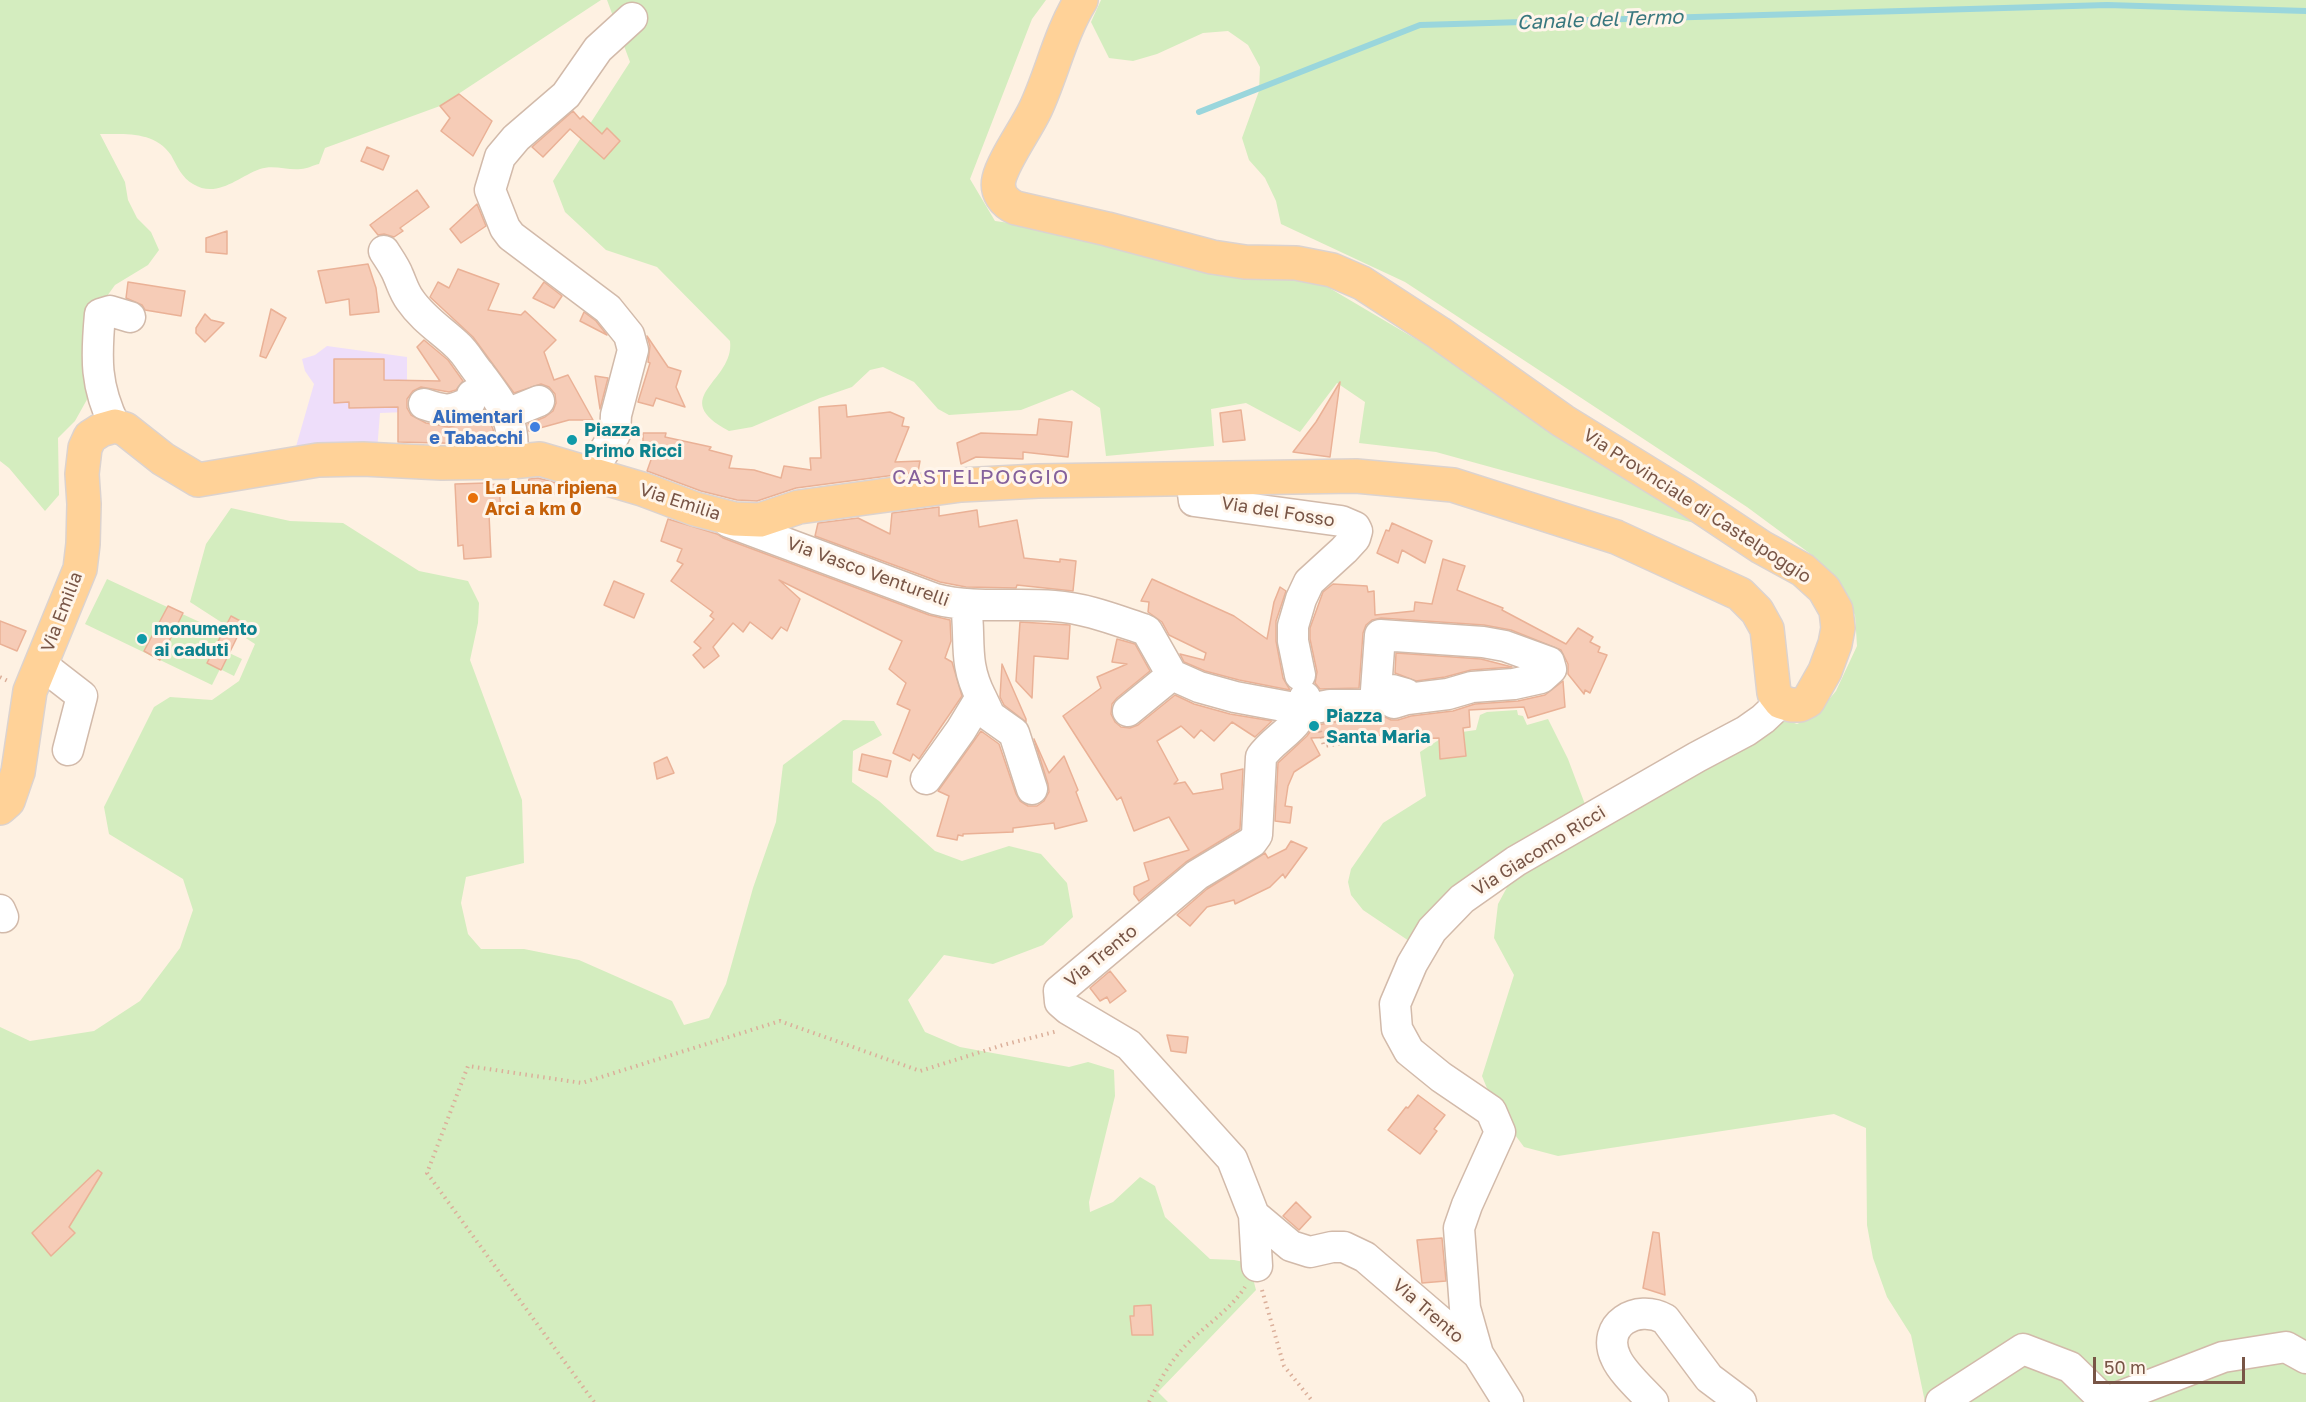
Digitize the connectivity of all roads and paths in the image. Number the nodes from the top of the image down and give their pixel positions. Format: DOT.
graph roads {
  1 [pos="1081,0"];
  2 [pos="632,18"];
  3 [pos="384,251"];
  4 [pos="130,317"];
  5 [pos="489,387"];
  6 [pos="540,400"];
  7 [pos="424,404"];
  8 [pos="507,414"];
  9 [pos="115,426"];
  10 [pos="511,462"];
  11 [pos="596,476"];
  12 [pos="1191,478"];
  13 [pos="695,509"];
  14 [pos="966,604"];
  15 [pos="42,665"];
  16 [pos="1172,675"];
  17 [pos="981,697"];
  18 [pos="1391,702"];
  19 [pos="1781,702"];
  20 [pos="1308,707"];
  21 [pos="1128,711"];
  22 [pos="1379,738"];
  23 [pos="68,750"];
  24 [pos="926,779"];
  25 [pos="1032,789"];
  26 [pos="0,808"];
  27 [pos="1091,1023"];
  28 [pos="1254,1215"];
  29 [pos="1257,1266"];
  30 [pos="1478,1354"];
  31 [pos="2306,1358"];
  32 [pos="594,1402"];
  33 [pos="1149,1402"];
  34 [pos="1313,1402"];
  35 [pos="1508,1402"];
  36 [pos="1653,1402"];
  37 [pos="1741,1402"];
  38 [pos="1941,1402"];
  1 -- 19 [label="main road, Via Provinciale di Castelpoggio"];
  2 -- 11 [label="street"];
  3 -- 5 [label="street"];
  4 -- 9 [label="street"];
  5 -- 7 [label="street"];
  5 -- 8 [label="street"];
  6 -- 8 [label="street"];
  8 -- 10 [label="street"];
  9 -- 10 [label="main road, Via Emilia"];
  9 -- 15 [label="main road, Via Emilia"];
  10 -- 11 [label="main road, Via Emilia"];
  11 -- 13 [label="main road, Via Emilia"];
  12 -- 13 [label="main road, Via Emilia"];
  12 -- 19 [label="main road"];
  12 -- 20 [label="street, Via del Fosso"];
  13 -- 14 [label="street, Via Vasco Venturelli"];
  14 -- 16 [label="street, Via Vasco Venturelli"];
  14 -- 17 [label="street"];
  15 -- 23 [label="street"];
  15 -- 26 [label="main road, Via Emilia"];
  16 -- 20 [label="street"];
  16 -- 21 [label="street"];
  17 -- 24 [label="street"];
  17 -- 25 [label="street"];
  18 -- 18 [label="street"];
  18 -- 20 [label="street"];
  19 -- 30 [label="street, Via Giacomo Ricci"];
  20 -- 22 [label="path"];
  20 -- 27 [label="street, Via Trento"];
  27 -- 28 [label="street, Via Trento"];
  27 -- 32 [label="path"];
  28 -- 29 [label="street, Via Trento"];
  28 -- 30 [label="street, Via Trento"];
  29 -- 33 [label="path"];
  29 -- 34 [label="path"];
  30 -- 35 [label="street, Via Giacomo Ricci"];
  31 -- 38 [label="street"];
  36 -- 37 [label="street"];
}
